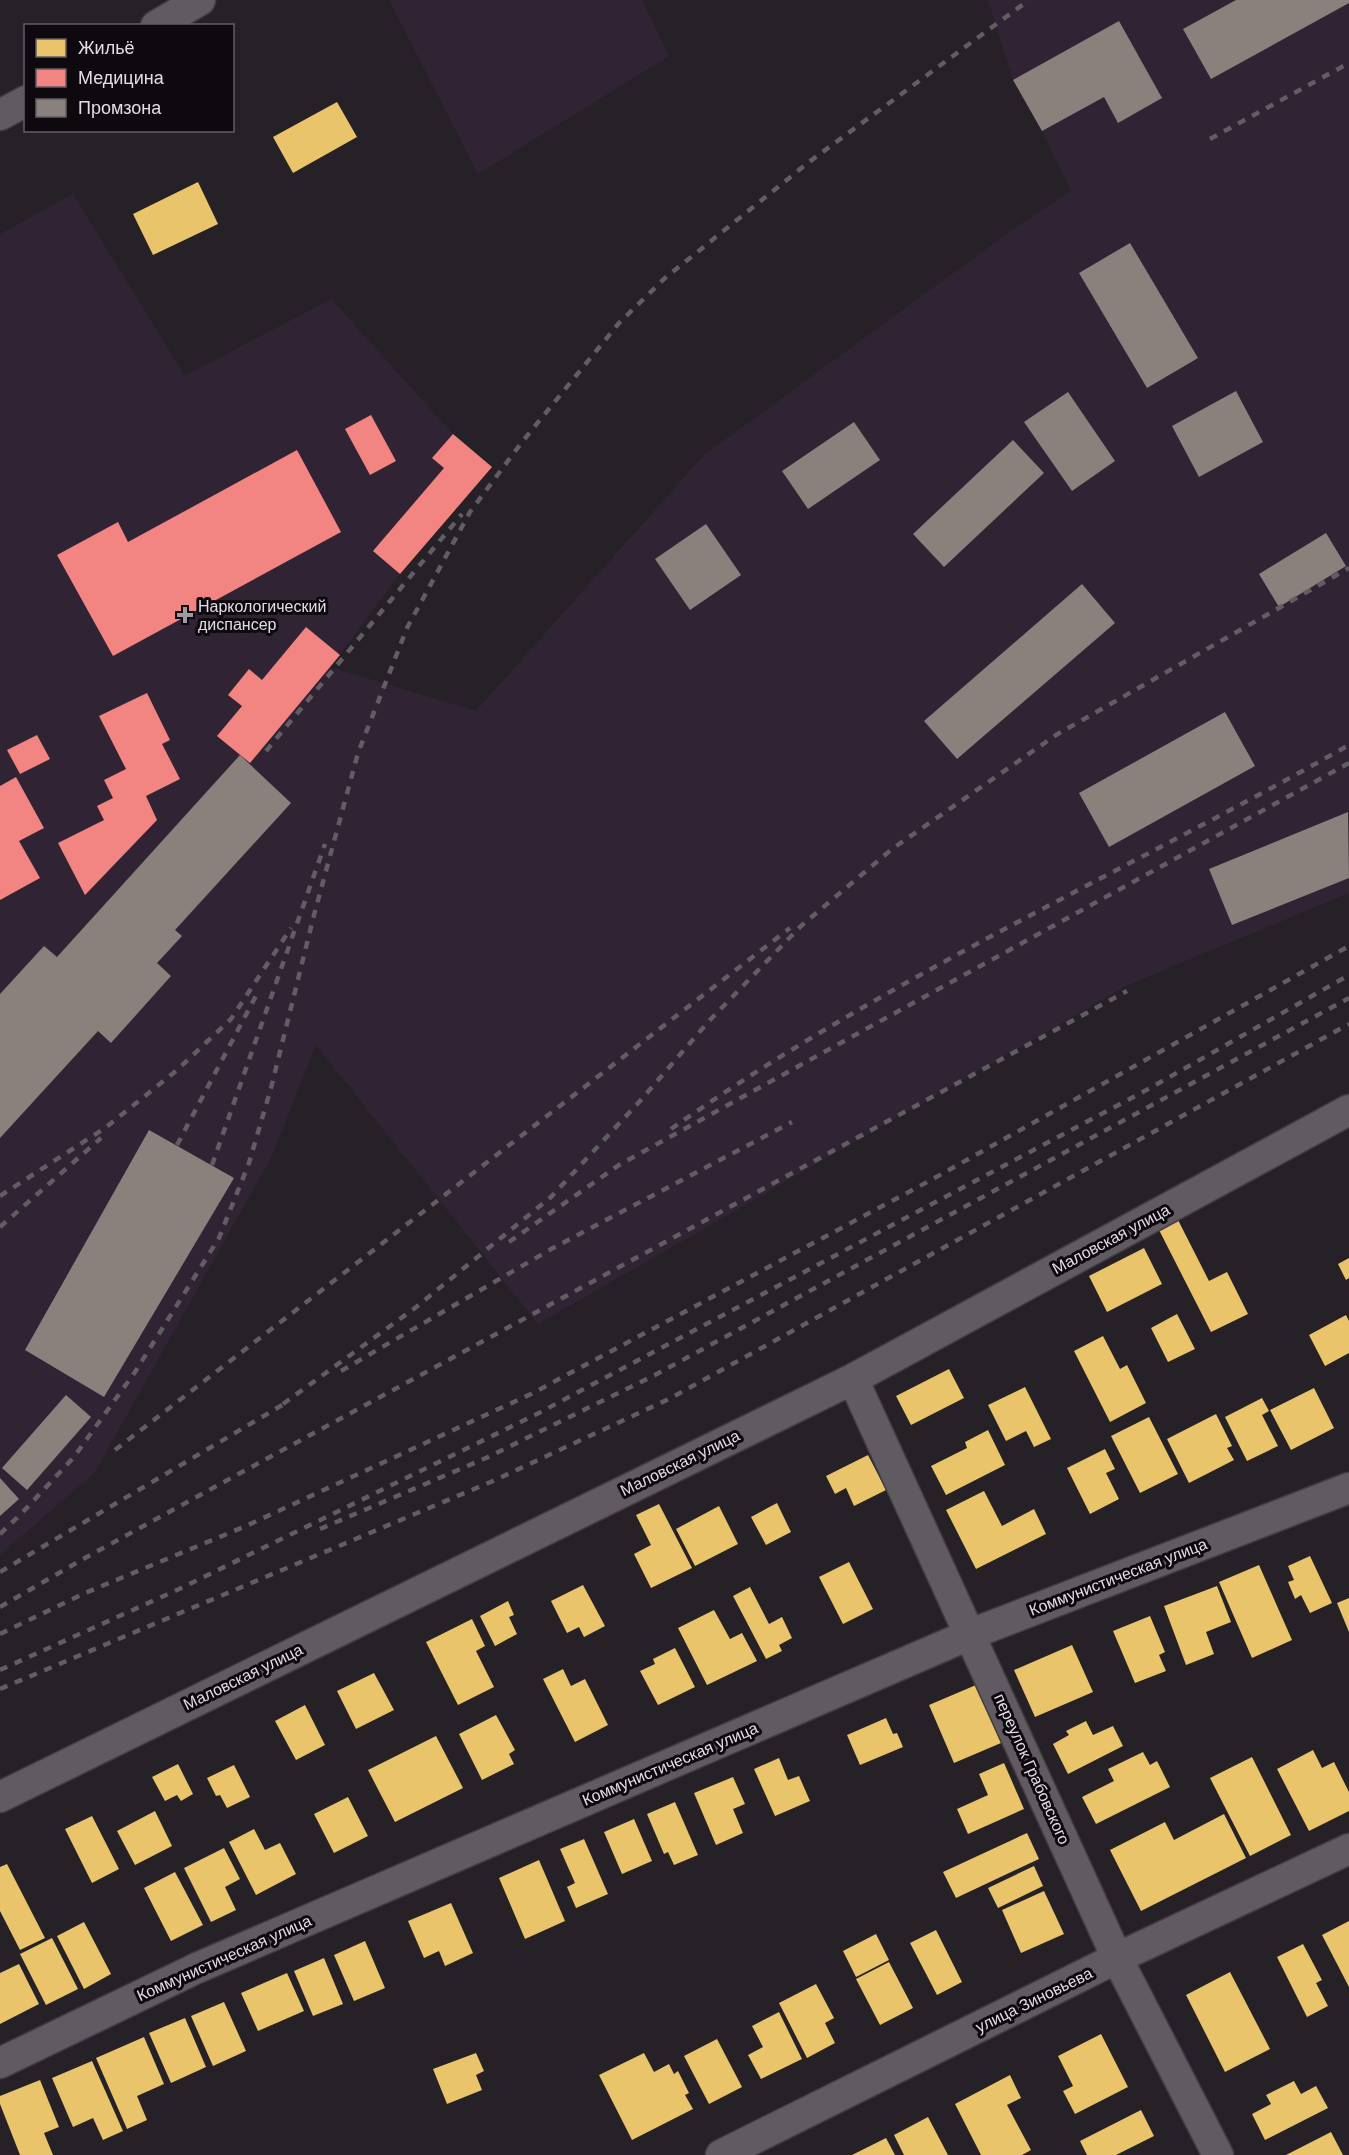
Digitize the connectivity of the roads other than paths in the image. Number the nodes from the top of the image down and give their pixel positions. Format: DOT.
graph roads {
  1 [pos="200,0"];
  2 [pos="159,24"];
  3 [pos="24,101"];
  4 [pos="0,115"];
  5 [pos="1349,1110"];
  6 [pos="853,1379"];
  7 [pos="1349,1488"];
  8 [pos="971,1634"];
  9 [pos="0,1797"];
  10 [pos="1349,1850"];
  11 [pos="1118,1958"];
  12 [pos="0,2063"];
  13 [pos="721,2155"];
  14 [pos="1218,2155"];
  1 -- 2 [label="street"];
  3 -- 4 [label="street"];
  5 -- 6 [label="street, Маловская улица"];
  6 -- 8 [label="street, переулок Грабовского"];
  6 -- 9 [label="street, Маловская улица"];
  7 -- 8 [label="street, Коммунистическая улица"];
  8 -- 11 [label="street, переулок Грабовского"];
  8 -- 12 [label="street, Коммунистическая улица"];
  10 -- 11 [label="street, улица Зиновьева"];
  11 -- 13 [label="street, улица Зиновьева"];
  11 -- 14 [label="street, переулок Грабовского"];
}
